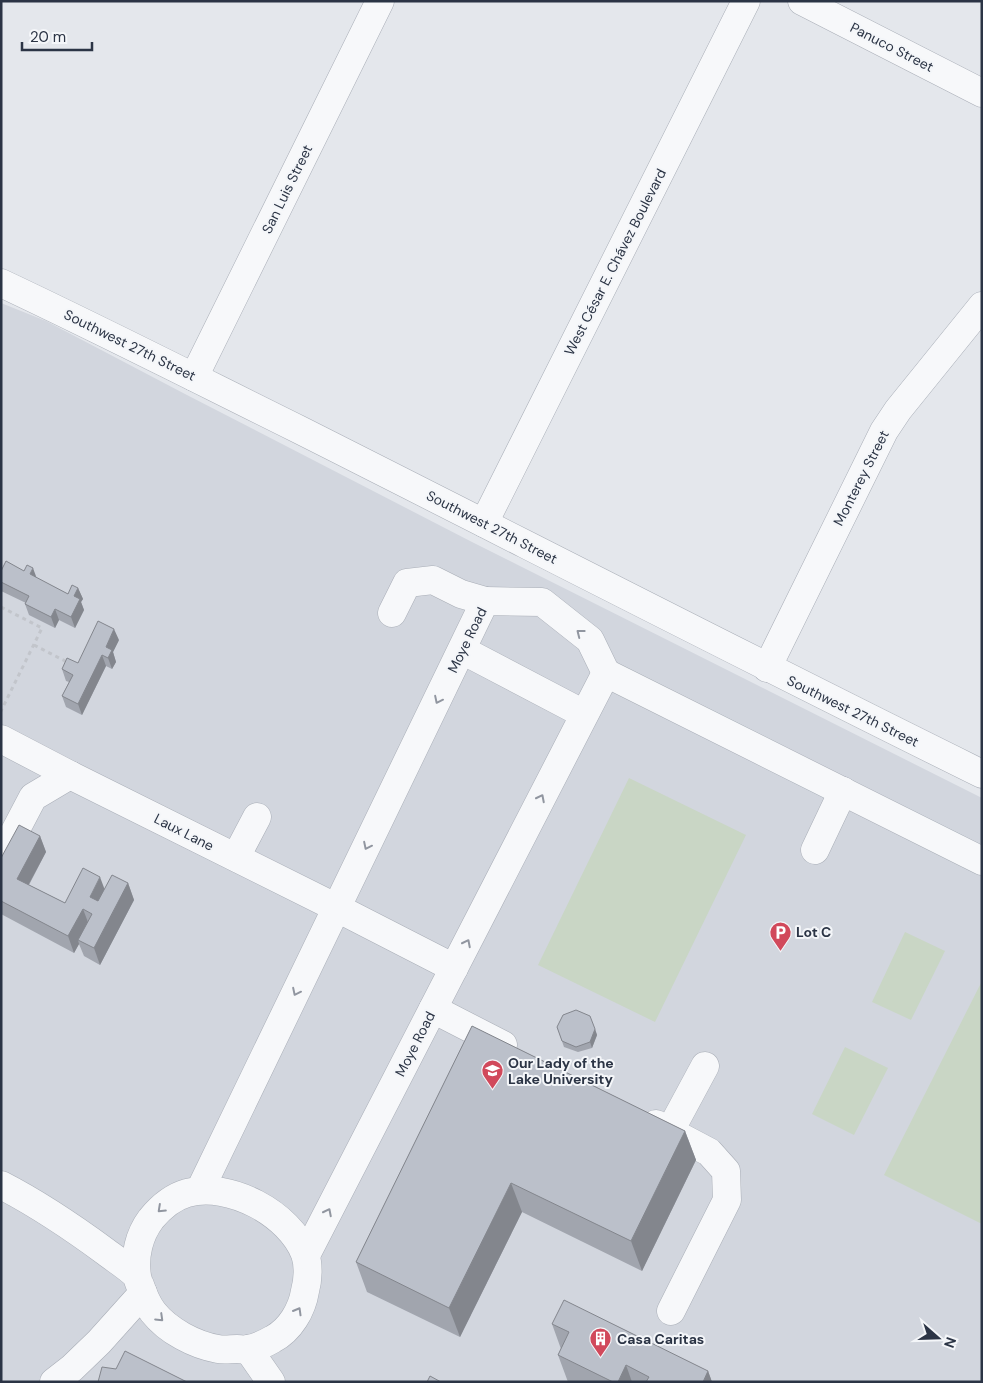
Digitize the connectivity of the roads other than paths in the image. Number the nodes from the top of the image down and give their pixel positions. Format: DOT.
graph roads {
  1 [pos="380,1"];
  2 [pos="746,1"];
  3 [pos="802,1"];
  4 [pos="982,93"];
  5 [pos="1,282"];
  6 [pos="982,306"];
  7 [pos="194,377"];
  8 [pos="484,522"];
  9 [pos="485,601"];
  10 [pos="392,613"];
  11 [pos="462,650"];
  12 [pos="767,668"];
  13 [pos="606,673"];
  14 [pos="584,714"];
  15 [pos="1,740"];
  16 [pos="982,774"];
  17 [pos="70,775"];
  18 [pos="843,791"];
  19 [pos="257,818"];
  20 [pos="815,850"];
  21 [pos="236,857"];
  22 [pos="1,858"];
  23 [pos="982,861"];
  24 [pos="337,908"];
  25 [pos="454,968"];
  26 [pos="433,1009"];
  27 [pos="521,1054"];
  28 [pos="706,1066"];
  29 [pos="635,1113"];
  30 [pos="670,1131"];
  31 [pos="1,1185"];
  32 [pos="200,1190"];
  33 [pos="306,1255"];
  34 [pos="140,1284"];
  35 [pos="671,1311"];
  36 [pos="248,1349"];
  37 [pos="54,1382"];
  38 [pos="271,1382"];
  1 -- 7 [label="street, San Luis Street"];
  2 -- 8 [label="street, West César E. Chávez Boulevard"];
  3 -- 4 [label="street, Panuco Street"];
  5 -- 7 [label="street, Southwest 27th Street"];
  6 -- 12 [label="street, Monterey Street"];
  7 -- 8 [label="street, Southwest 27th Street"];
  8 -- 12 [label="street, Southwest 27th Street"];
  9 -- 10 [label="street"];
  9 -- 11 [label="street, Moye Road"];
  13 -- 9 [label="street, Moye Road, one-way"];
  11 -- 14 [label="street"];
  11 -- 24 [label="street, Moye Road, one-way"];
  12 -- 16 [label="street, Southwest 27th Street"];
  13 -- 14 [label="street, Moye Road"];
  13 -- 18 [label="street"];
  25 -- 14 [label="street, Moye Road, one-way"];
  15 -- 17 [label="street, Laux Lane"];
  17 -- 21 [label="street, Laux Lane"];
  17 -- 22 [label="street"];
  18 -- 20 [label="street"];
  18 -- 23 [label="street"];
  19 -- 21 [label="street"];
  21 -- 24 [label="street, Laux Lane"];
  24 -- 25 [label="street, Laux Lane"];
  24 -- 32 [label="street, Moye Road, one-way"];
  25 -- 26 [label="street, Moye Road"];
  26 -- 27 [label="street"];
  33 -- 26 [label="street, Moye Road, one-way"];
  28 -- 30 [label="street"];
  29 -- 30 [label="street"];
  30 -- 35 [label="street"];
  31 -- 34 [label="street"];
  32 -- 33 [label="street"];
  32 -- 34 [label="street, one-way"];
  36 -- 33 [label="street, one-way"];
  34 -- 36 [label="street, one-way"];
  34 -- 37 [label="street"];
  36 -- 38 [label="street"];
}
